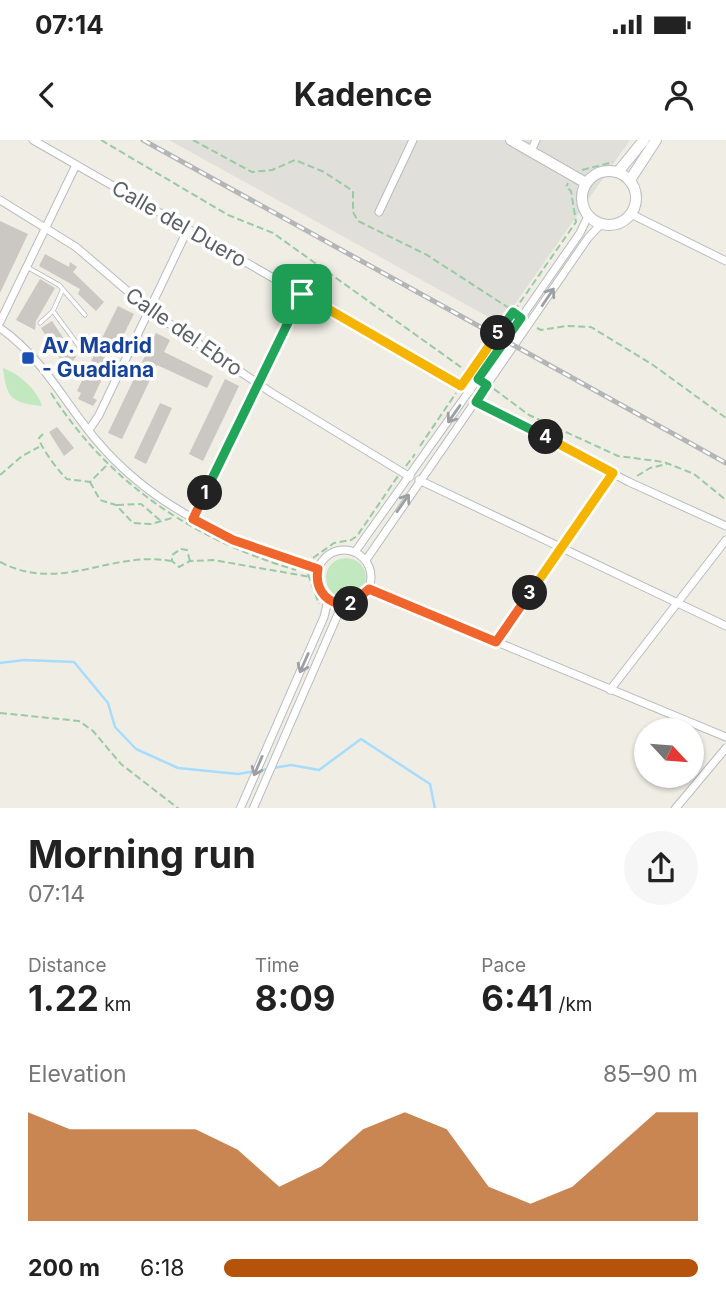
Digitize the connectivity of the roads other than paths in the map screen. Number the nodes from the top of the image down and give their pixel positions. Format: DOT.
graph roads {
  1 [pos="33,140"];
  2 [pos="413,140"];
  3 [pos="511,140"];
  4 [pos="536,140"];
  5 [pos="644,140"];
  6 [pos="656,140"];
  7 [pos="531,151"];
  8 [pos="76,165"];
  9 [pos="617,167"];
  10 [pos="629,180"];
  11 [pos="586,183"];
  12 [pos="0,200"];
  13 [pos="379,212"];
  14 [pos="631,214"];
  15 [pos="588,216"];
  16 [pos="601,225"];
  17 [pos="45,228"];
  18 [pos="188,229"];
  19 [pos="726,261"];
  20 [pos="27,267"];
  21 [pos="62,291"];
  22 [pos="302,294"];
  23 [pos="149,310"];
  24 [pos="53,311"];
  25 [pos="85,315"];
  26 [pos="0,322"];
  27 [pos="40,323"];
  28 [pos="0,328"];
  29 [pos="82,349"];
  30 [pos="258,384"];
  31 [pos="470,391"];
  32 [pos="476,402"];
  33 [pos="89,430"];
  34 [pos="613,473"];
  35 [pos="410,477"];
  36 [pos="419,480"];
  37 [pos="193,519"];
  38 [pos="726,526"];
  39 [pos="726,540"];
  40 [pos="561,548"];
  41 [pos="355,552"];
  42 [pos="366,561"];
  43 [pos="318,569"];
  44 [pos="369,589"];
  45 [pos="328,600"];
  46 [pos="677,603"];
  47 [pos="342,605"];
  48 [pos="726,626"];
  49 [pos="496,642"];
  50 [pos="610,690"];
  51 [pos="726,737"];
  52 [pos="726,748"];
  53 [pos="240,808"];
  54 [pos="253,808"];
  55 [pos="675,808"];
  1 -- 8 [label="street, Calle del Duero"];
  2 -- 13 [label="street"];
  3 -- 7 [label="street"];
  4 -- 7 [label="street"];
  5 -- 9 [label="street"];
  6 -- 10 [label="street"];
  7 -- 11 [label="street"];
  8 -- 17 [label="street"];
  8 -- 18 [label="street, Calle del Duero"];
  9 -- 10 [label="street"];
  9 -- 11 [label="street"];
  10 -- 14 [label="street"];
  11 -- 15 [label="street"];
  12 -- 17 [label="street, Calle del Ebro"];
  14 -- 16 [label="street"];
  14 -- 19 [label="street"];
  15 -- 16 [label="street"];
  15 -- 31 [label="street"];
  32 -- 16 [label="street, one-way"];
  17 -- 20 [label="street"];
  17 -- 23 [label="street, Calle del Ebro"];
  18 -- 22 [label="street, Calle del Duero"];
  18 -- 23 [label="street"];
  20 -- 21 [label="lane"];
  20 -- 26 [label="street"];
  21 -- 24 [label="lane"];
  21 -- 25 [label="lane"];
  22 -- 30 [label="street"];
  22 -- 31 [label="street, Calle del Duero"];
  23 -- 30 [label="street, Calle del Ebro"];
  23 -- 33 [label="street"];
  24 -- 27 [label="lane"];
  24 -- 29 [label="lane"];
  28 -- 33 [label="street"];
  30 -- 35 [label="street, Calle del Ebro"];
  30 -- 37 [label="street"];
  31 -- 35 [label="street, one-way"];
  32 -- 34 [label="street"];
  32 -- 36 [label="street"];
  33 -- 37 [label="street"];
  34 -- 38 [label="street"];
  34 -- 40 [label="street"];
  35 -- 41 [label="street"];
  36 -- 40 [label="street"];
  42 -- 36 [label="street, one-way"];
  37 -- 43 [label="street"];
  39 -- 46 [label="street"];
  40 -- 46 [label="street"];
  40 -- 49 [label="street"];
  41 -- 42 [label="street"];
  41 -- 43 [label="street"];
  42 -- 44 [label="street"];
  43 -- 45 [label="street"];
  44 -- 47 [label="street"];
  44 -- 49 [label="street"];
  45 -- 47 [label="street"];
  45 -- 53 [label="street, one-way"];
  46 -- 48 [label="street"];
  46 -- 50 [label="street"];
  47 -- 54 [label="street"];
  49 -- 50 [label="street"];
  50 -- 51 [label="street"];
  52 -- 55 [label="street"];
}
